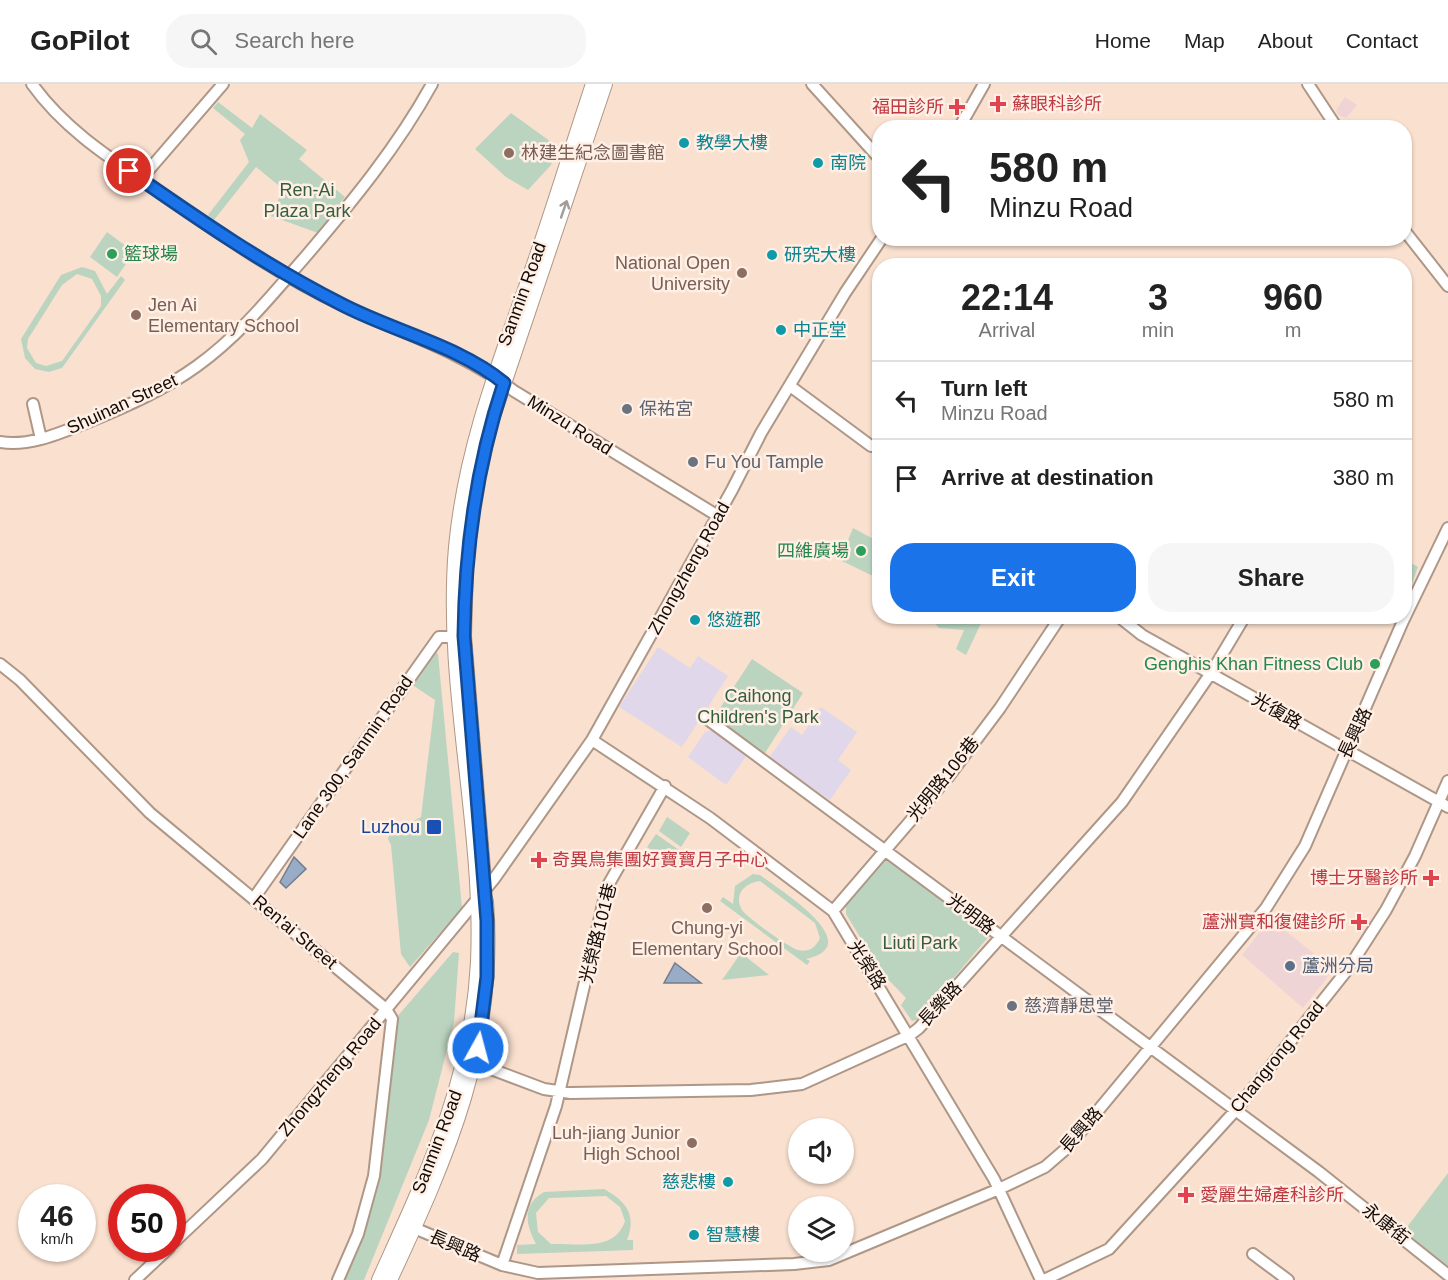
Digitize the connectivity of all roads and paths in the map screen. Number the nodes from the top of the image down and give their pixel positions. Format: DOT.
graph roads {
  1 [pos="32,84"];
  2 [pos="223,84"];
  3 [pos="432,84"];
  4 [pos="593,84"];
  5 [pos="605,84"];
  6 [pos="812,84"];
  7 [pos="984,84"];
  8 [pos="1308,84"];
  9 [pos="964,120"];
  10 [pos="1332,120"];
  11 [pos="872,150"];
  12 [pos="141,179"];
  13 [pos="1412,240"];
  14 [pos="877,246"];
  15 [pos="289,276"];
  16 [pos="1448,286"];
  17 [pos="499,379"];
  18 [pos="790,386"];
  19 [pos="33,404"];
  20 [pos="41,440"];
  21 [pos="0,442"];
  22 [pos="871,446"];
  23 [pos="718,516"];
  24 [pos="1448,528"];
  25 [pos="1412,607"];
  26 [pos="1055,624"];
  27 [pos="1128,624"];
  28 [pos="1240,624"];
  29 [pos="1404,624"];
  30 [pos="458,637"];
  31 [pos="0,664"];
  32 [pos="1211,673"];
  33 [pos="706,718"];
  34 [pos="592,740"];
  35 [pos="1346,751"];
  36 [pos="1448,781"];
  37 [pos="665,786"];
  38 [pos="1443,805"];
  39 [pos="885,849"];
  40 [pos="481,895"];
  41 [pos="254,898"];
  42 [pos="833,911"];
  43 [pos="1002,937"];
  44 [pos="386,1009"];
  45 [pos="910,1035"];
  46 [pos="1150,1048"];
  47 [pos="475,1064"];
  48 [pos="560,1091"];
  49 [pos="1234,1111"];
  50 [pos="999,1189"];
  51 [pos="414,1228"];
  52 [pos="186,1231"];
  53 [pos="1252,1254"];
  54 [pos="154,1262"];
  55 [pos="502,1265"];
  56 [pos="1448,1275"];
  57 [pos="572,1276"];
  58 [pos="135,1280"];
  59 [pos="338,1280"];
  60 [pos="379,1280"];
  61 [pos="390,1280"];
  62 [pos="1042,1280"];
  63 [pos="1288,1280"];
  1 -- 12 [label="street, Minzu Road"];
  2 -- 12 [label="street"];
  3 -- 15 [label="street, Shuinan Street"];
  4 -- 17 [label="main road, Sanmin Road"];
  17 -- 5 [label="main road, Sanmin Road, one-way"];
  6 -- 11 [label="street"];
  7 -- 9 [label="street"];
  8 -- 10 [label="street"];
  12 -- 15 [label="street, Minzu Road"];
  13 -- 16 [label="street"];
  14 -- 18 [label="street, Zhongzheng Road"];
  15 -- 17 [label="street, Minzu Road"];
  15 -- 20 [label="street, Shuinan Street"];
  17 -- 23 [label="street, Minzu Road"];
  17 -- 30 [label="main road, Sanmin Road"];
  18 -- 22 [label="street"];
  18 -- 23 [label="street, Zhongzheng Road"];
  19 -- 20 [label="street"];
  20 -- 21 [label="street, Shuinan Street"];
  23 -- 34 [label="street, Zhongzheng Road"];
  24 -- 25 [label="street, 長興路"];
  26 -- 39 [label="street, 光明路106巷"];
  27 -- 32 [label="street, 光復路"];
  28 -- 32 [label="street, 長樂路"];
  29 -- 35 [label="street, 長興路"];
  30 -- 40 [label="main road, Sanmin Road"];
  30 -- 41 [label="street, Lane 300, Sanmin Road"];
  31 -- 41 [label="street, Ren'ai Street"];
  32 -- 35 [label="street, 光復路"];
  32 -- 43 [label="street, 長樂路"];
  33 -- 39 [label="street, 光明路"];
  34 -- 37 [label="street, 光榮路"];
  34 -- 40 [label="street, Zhongzheng Road"];
  35 -- 38 [label="street, 光復路"];
  35 -- 46 [label="street, 長興路"];
  36 -- 38 [label="street, Changrong Road"];
  37 -- 42 [label="street, 光榮路"];
  37 -- 48 [label="street, 光榮路101巷"];
  38 -- 49 [label="street, Changrong Road"];
  39 -- 42 [label="street, 光明路106巷"];
  39 -- 43 [label="street, 光明路"];
  40 -- 44 [label="street, Zhongzheng Road"];
  40 -- 47 [label="main road, Sanmin Road"];
  40 -- 60 [label="main road, Sanmin Road"];
  41 -- 44 [label="street, Ren'ai Street"];
  42 -- 45 [label="street, 光榮路"];
  43 -- 45 [label="street, 長樂路"];
  43 -- 46 [label="street, 光明路"];
  44 -- 52 [label="street, Zhongzheng Road"];
  44 -- 59 [label="street"];
  45 -- 48 [label="street, 長樂路"];
  45 -- 50 [label="street, 光榮路"];
  46 -- 49 [label="street, 光明路"];
  46 -- 50 [label="street, 長興路"];
  47 -- 48 [label="street, 長樂路"];
  47 -- 51 [label="main road, Sanmin Road"];
  48 -- 55 [label="street, 光榮路101巷"];
  49 -- 56 [label="street, 永康街"];
  49 -- 62 [label="street, Changrong Road"];
  50 -- 57 [label="street, 長興路"];
  50 -- 62 [label="street, 光榮路"];
  51 -- 55 [label="street, 長興路"];
  51 -- 61 [label="main road, Sanmin Road"];
  53 -- 63 [label="street"];
  54 -- 58 [label="street"];
  55 -- 57 [label="street, 長興路"];
}
